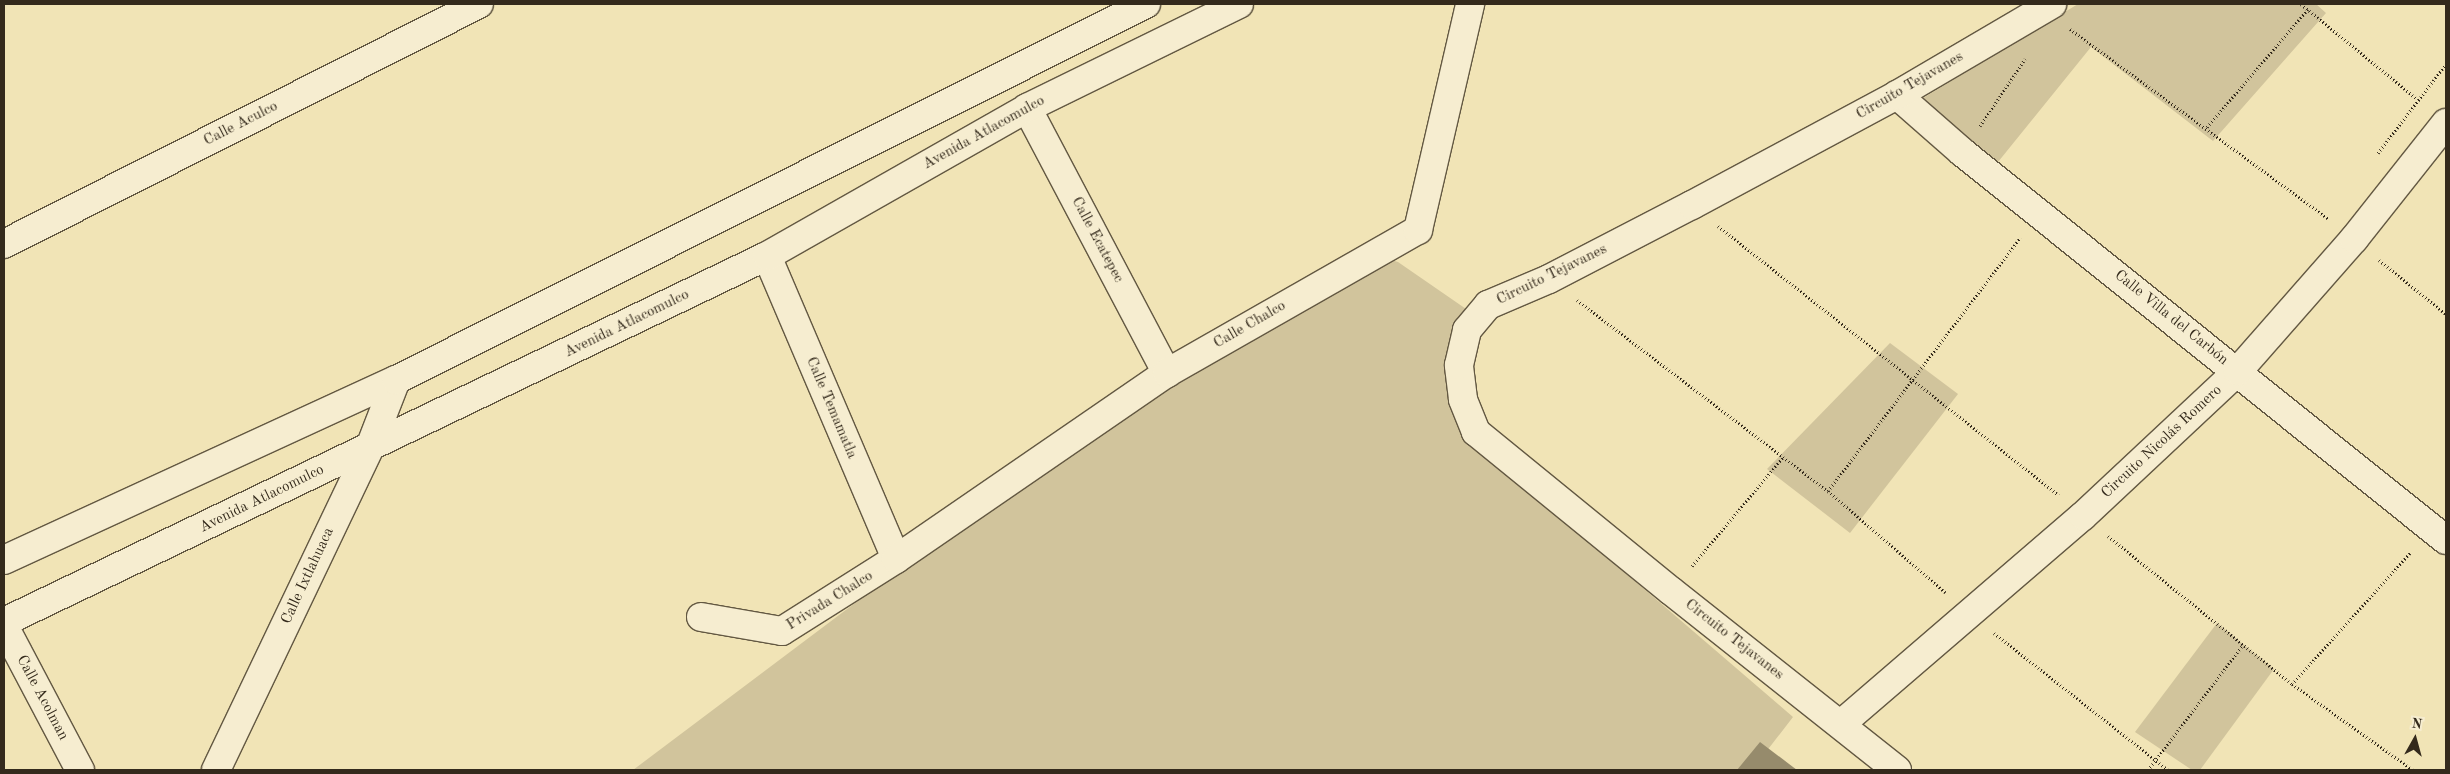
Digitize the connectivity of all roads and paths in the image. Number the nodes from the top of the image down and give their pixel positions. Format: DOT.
graph roads {
  1 [pos="479,4"];
  2 [pos="1146,4"];
  3 [pos="1239,4"];
  4 [pos="1470,4"];
  5 [pos="2301,4"];
  6 [pos="2308,9"];
  7 [pos="2056,13"];
  8 [pos="2026,57"];
  9 [pos="2446,64"];
  10 [pos="1897,95"];
  11 [pos="2417,99"];
  12 [pos="1027,108"];
  13 [pos="2446,123"];
  14 [pos="2206,127"];
  15 [pos="1962,152"];
  16 [pos="2376,155"];
  17 [pos="1692,205"];
  18 [pos="2040,212"];
  19 [pos="2335,212"];
  20 [pos="2329,220"];
  21 [pos="2323,227"];
  22 [pos="2354,239"];
  23 [pos="4,244"];
  24 [pos="767,256"];
  25 [pos="1549,279"];
  26 [pos="2446,314"];
  27 [pos="2238,371"];
  28 [pos="1167,373"];
  29 [pos="396,380"];
  30 [pos="1913,380"];
  31 [pos="370,447"];
  32 [pos="1783,456"];
  33 [pos="1828,491"];
  34 [pos="2083,516"];
  35 [pos="2439,534"];
  36 [pos="896,559"];
  37 [pos="4,560"];
  38 [pos="1670,591"];
  39 [pos="1969,614"];
  40 [pos="701,617"];
  41 [pos="4,622"];
  42 [pos="4,626"];
  43 [pos="2243,645"];
  44 [pos="2292,684"];
  45 [pos="1841,724"];
  46 [pos="2155,761"];
  47 [pos="80,770"];
  48 [pos="216,770"];
  49 [pos="1897,770"];
  50 [pos="2148,770"];
  51 [pos="2168,770"];
  52 [pos="2413,770"];
  1 -- 23 [label="street, Calle Aculco"];
  2 -- 29 [label="street"];
  3 -- 12 [label="street, Avenida Atlacomulco"];
  4 -- 28 [label="street, Calle Chalco"];
  5 -- 6 [label="path"];
  6 -- 11 [label="path"];
  6 -- 14 [label="path"];
  7 -- 10 [label="street, Circuito Tejavanes"];
  7 -- 14 [label="path"];
  8 -- 15 [label="path"];
  9 -- 11 [label="path"];
  10 -- 15 [label="street, Calle Villa del Carbón"];
  10 -- 17 [label="street, Circuito Tejavanes"];
  11 -- 13 [label="path"];
  11 -- 16 [label="path"];
  12 -- 24 [label="street, Avenida Atlacomulco"];
  12 -- 28 [label="street, Calle Ecatepec"];
  13 -- 22 [label="street, Circuito Nicolás Romero"];
  14 -- 20 [label="path"];
  15 -- 18 [label="street, Calle Villa del Carbón"];
  17 -- 25 [label="street, Circuito Tejavanes"];
  17 -- 30 [label="path"];
  18 -- 27 [label="street, Calle Villa del Carbón"];
  18 -- 30 [label="path"];
  19 -- 20 [label="path"];
  20 -- 21 [label="path"];
  20 -- 22 [label="path"];
  22 -- 26 [label="path"];
  22 -- 27 [label="street, Circuito Nicolás Romero"];
  24 -- 31 [label="street, Avenida Atlacomulco"];
  24 -- 36 [label="street, Calle Temamatla"];
  25 -- 32 [label="path"];
  25 -- 38 [label="street, Circuito Tejavanes"];
  27 -- 34 [label="street, Circuito Nicolás Romero"];
  27 -- 35 [label="street, Calle Villa del Carbón"];
  28 -- 36 [label="street, Calle Chalco"];
  29 -- 31 [label="street, Calle Ixtlahuaca"];
  29 -- 37 [label="street"];
  30 -- 33 [label="path"];
  30 -- 34 [label="path"];
  31 -- 41 [label="street, Avenida Atlacomulco"];
  31 -- 48 [label="street, Calle Ixtlahuaca"];
  32 -- 33 [label="path"];
  32 -- 38 [label="path"];
  33 -- 39 [label="path"];
  34 -- 39 [label="street, Circuito Nicolás Romero"];
  34 -- 43 [label="path"];
  35 -- 44 [label="path"];
  36 -- 40 [label="street, Privada Chalco"];
  38 -- 45 [label="street, Circuito Tejavanes"];
  39 -- 45 [label="street, Circuito Nicolás Romero"];
  39 -- 46 [label="path"];
  42 -- 47 [label="street, Calle Acolman"];
  43 -- 44 [label="path"];
  43 -- 46 [label="path"];
  44 -- 52 [label="path"];
  45 -- 49 [label="street, Circuito Tejavanes"];
  46 -- 50 [label="path"];
  46 -- 51 [label="path"];
}
